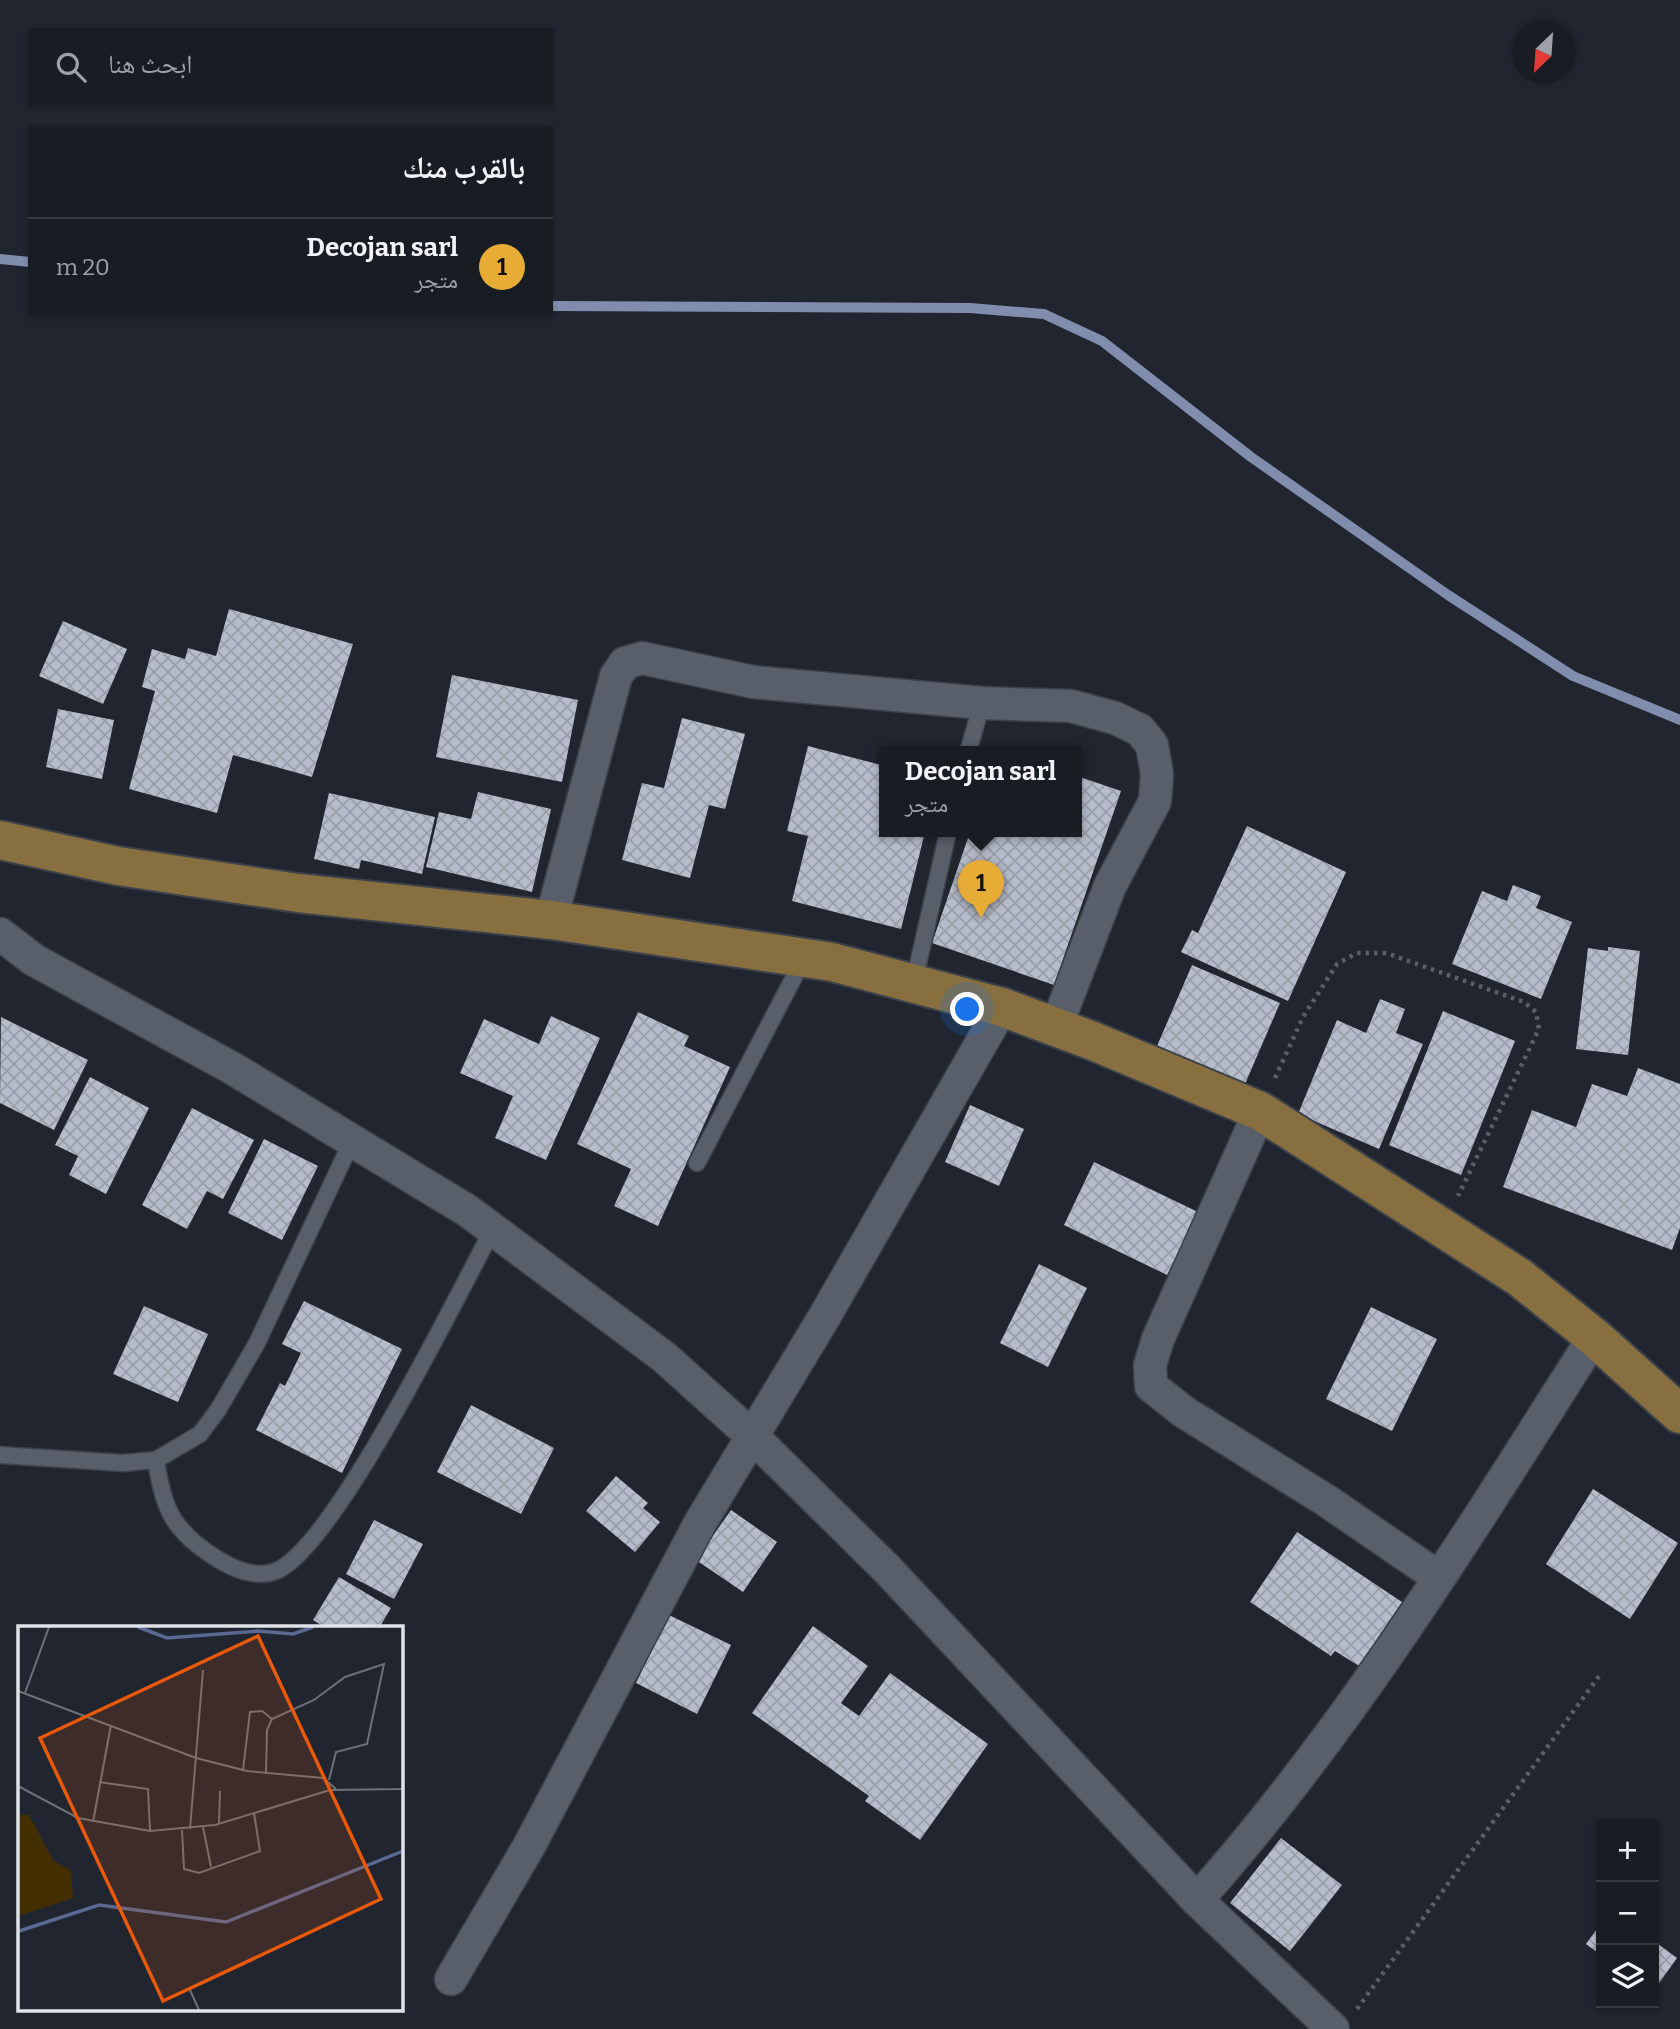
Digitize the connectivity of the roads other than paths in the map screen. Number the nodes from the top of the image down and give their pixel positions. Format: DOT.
graph roads {
  1 [pos="982,704"];
  2 [pos="970,746"];
  3 [pos="947,837"];
  4 [pos="0,840"];
  5 [pos="551,920"];
  6 [pos="0,934"];
  7 [pos="804,958"];
  8 [pos="914,982"];
  9 [pos="1002,1007"];
  10 [pos="1056,1027"];
  11 [pos="1260,1111"];
  12 [pos="351,1143"];
  13 [pos="697,1163"];
  14 [pos="493,1229"];
  15 [pos="1594,1337"];
  16 [pos="1680,1414"];
  17 [pos="752,1436"];
  18 [pos="0,1455"];
  19 [pos="156,1460"];
  20 [pos="1438,1577"];
  21 [pos="1197,1900"];
  22 [pos="451,1979"];
  23 [pos="1341,2024"];
  1 -- 2 [label="lane"];
  1 -- 5 [label="street"];
  1 -- 10 [label="street"];
  3 -- 8 [label="lane"];
  4 -- 5 [label="main road"];
  5 -- 7 [label="main road"];
  6 -- 12 [label="street"];
  7 -- 8 [label="main road"];
  7 -- 13 [label="lane"];
  8 -- 9 [label="main road"];
  9 -- 10 [label="main road"];
  9 -- 17 [label="street"];
  10 -- 11 [label="main road"];
  11 -- 15 [label="main road"];
  11 -- 20 [label="street"];
  12 -- 14 [label="street"];
  12 -- 19 [label="lane"];
  14 -- 17 [label="street"];
  14 -- 19 [label="lane"];
  15 -- 16 [label="main road"];
  15 -- 20 [label="street"];
  17 -- 21 [label="street"];
  17 -- 22 [label="street"];
  18 -- 19 [label="lane"];
  20 -- 21 [label="street"];
  21 -- 23 [label="street"];
}
